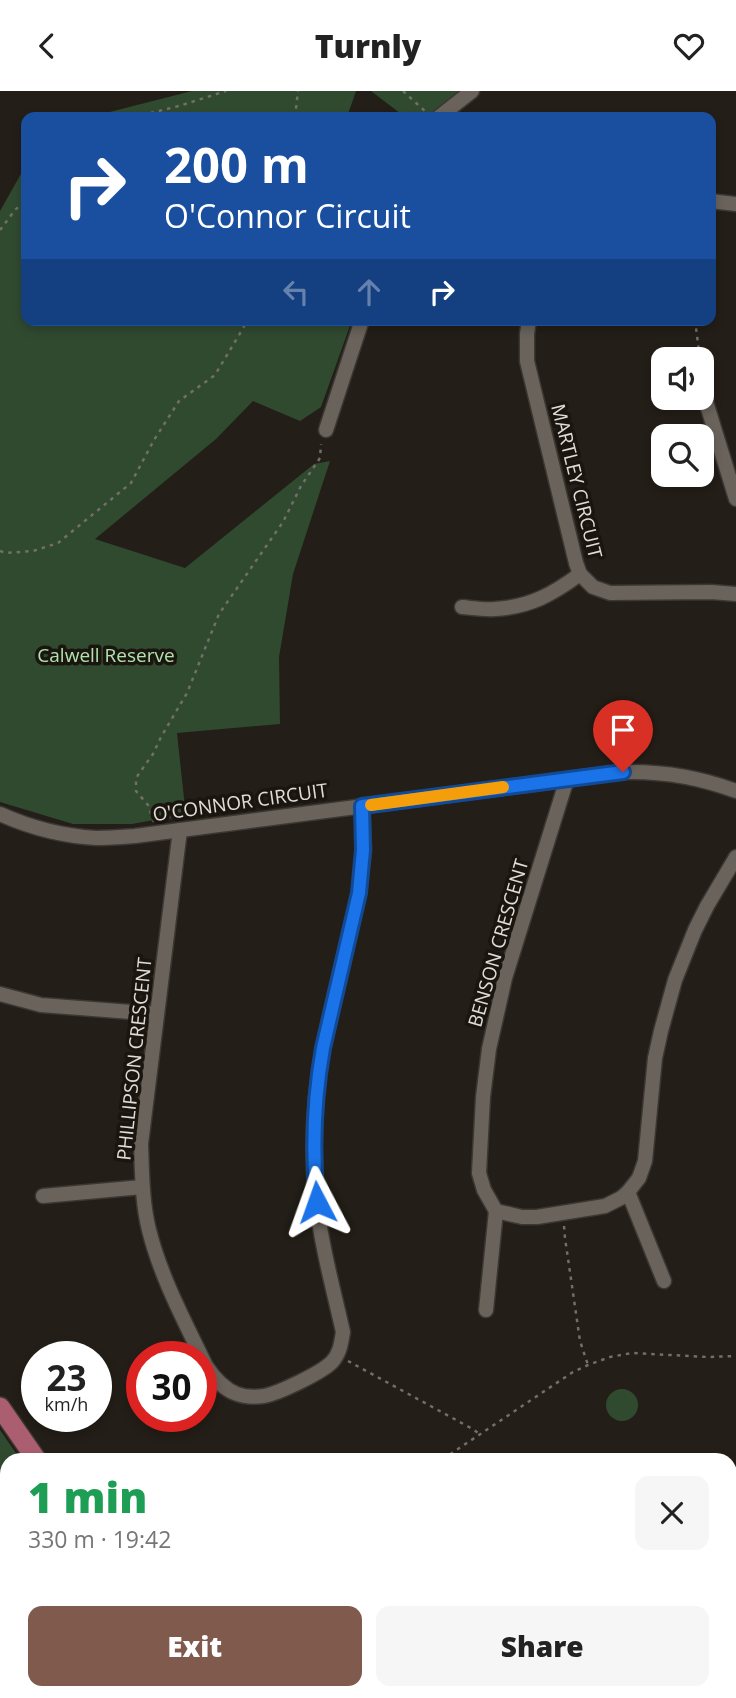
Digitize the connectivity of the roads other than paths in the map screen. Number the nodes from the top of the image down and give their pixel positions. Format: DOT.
graph roads {
  1 [pos="472,91"];
  2 [pos="442,112"];
  3 [pos="716,202"];
  4 [pos="736,204"];
  5 [pos="360,326"];
  6 [pos="528,326"];
  7 [pos="709,410"];
  8 [pos="326,431"];
  9 [pos="736,499"];
  10 [pos="580,574"];
  11 [pos="736,594"];
  12 [pos="462,607"];
  13 [pos="567,779"];
  14 [pos="736,791"];
  15 [pos="362,806"];
  16 [pos="0,814"];
  17 [pos="180,830"];
  18 [pos="736,857"];
  19 [pos="0,994"];
  20 [pos="157,1014"];
  21 [pos="142,1187"];
  22 [pos="628,1192"];
  23 [pos="43,1196"];
  24 [pos="496,1211"];
  25 [pos="664,1281"];
  26 [pos="485,1310"];
  27 [pos="0,1407"];
  28 [pos="32,1453"];
  1 -- 2 [label="street"];
  3 -- 4 [label="street"];
  5 -- 8 [label="street"];
  6 -- 10 [label="street, MARTLEY CIRCUIT"];
  7 -- 9 [label="street"];
  10 -- 11 [label="street, MARTLEY CIRCUIT"];
  10 -- 12 [label="street"];
  13 -- 14 [label="street, O'CONNOR CIRCUIT"];
  13 -- 15 [label="street, O'CONNOR CIRCUIT"];
  13 -- 24 [label="street, BENSON CRESCENT"];
  15 -- 17 [label="street, O'CONNOR CIRCUIT"];
  15 -- 21 [label="street, PHILLIPSON CRESCENT"];
  16 -- 17 [label="street, O'CONNOR CIRCUIT"];
  17 -- 20 [label="street, PHILLIPSON CRESCENT"];
  18 -- 22 [label="street"];
  19 -- 20 [label="street"];
  20 -- 21 [label="street, PHILLIPSON CRESCENT"];
  21 -- 23 [label="street"];
  22 -- 24 [label="street"];
  22 -- 25 [label="street"];
  24 -- 26 [label="street"];
  27 -- 28 [label="main road"];
}
